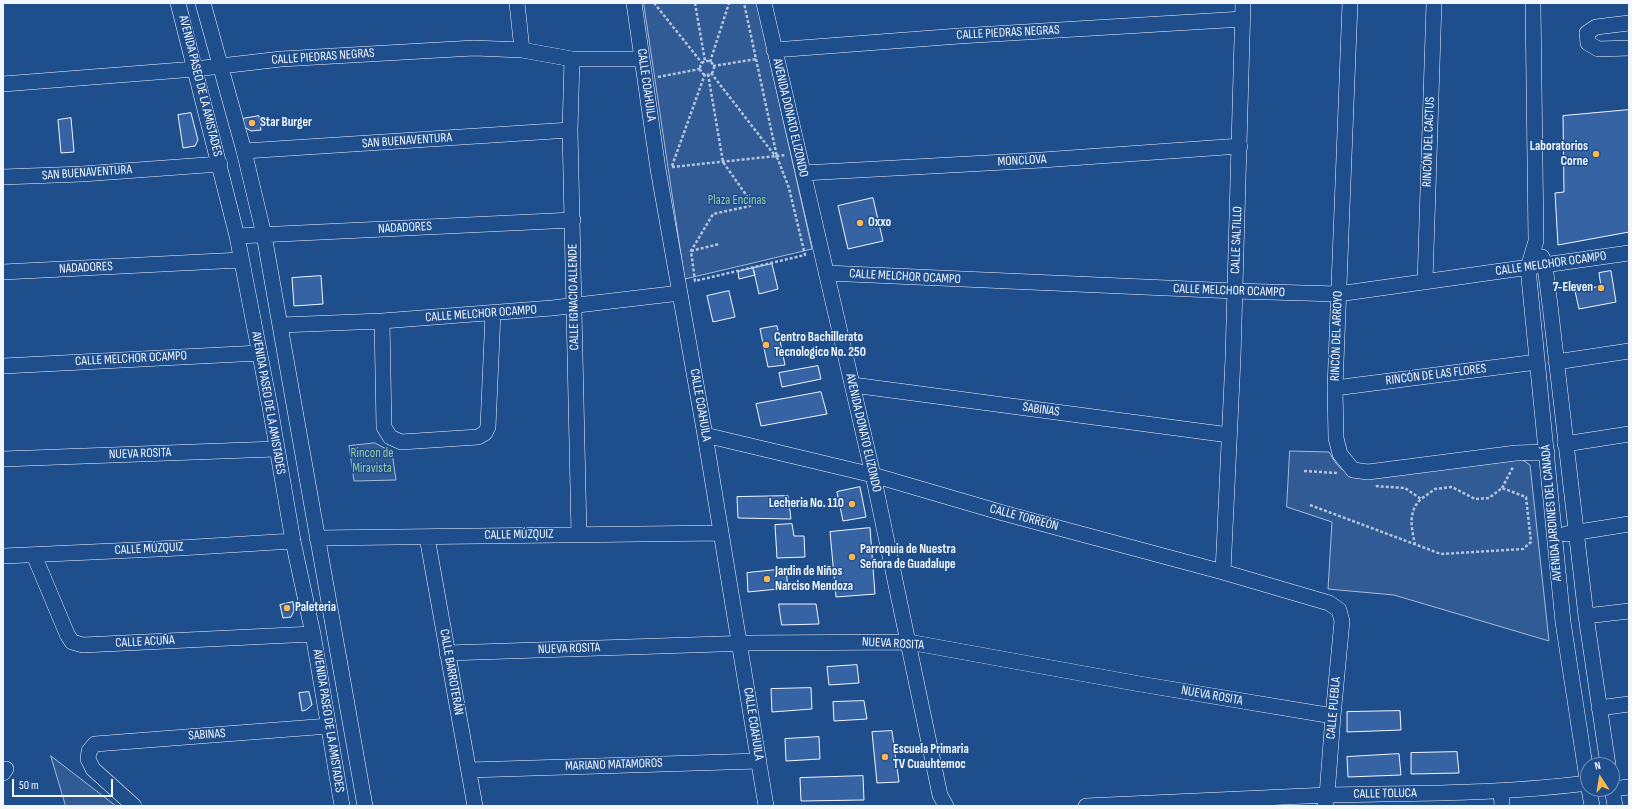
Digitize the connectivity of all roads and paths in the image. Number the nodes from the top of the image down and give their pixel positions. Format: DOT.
graph roads {
  1 [pos="178,3"];
  2 [pos="203,3"];
  3 [pos="517,3"];
  4 [pos="634,3"];
  5 [pos="654,3"];
  6 [pos="695,3"];
  7 [pos="729,3"];
  8 [pos="744,3"];
  9 [pos="764,3"];
  10 [pos="1243,3"];
  11 [pos="1350,3"];
  12 [pos="1434,3"];
  13 [pos="1533,3"];
  14 [pos="1243,19"];
  15 [pos="1629,23"];
  16 [pos="1629,48"];
  17 [pos="522,50"];
  18 [pos="774,50"];
  19 [pos="572,59"];
  20 [pos="642,59"];
  21 [pos="757,59"];
  22 [pos="704,62"];
  23 [pos="710,62"];
  24 [pos="713,66"];
  25 [pos="221,67"];
  26 [pos="700,69"];
  27 [pos="195,70"];
  28 [pos="708,74"];
  29 [pos="3,84"];
  30 [pos="658,84"];
  31 [pos="570,130"];
  32 [pos="1240,146"];
  33 [pos="244,151"];
  34 [pos="777,157"];
  35 [pos="671,160"];
  36 [pos="723,162"];
  37 [pos="220,164"];
  38 [pos="672,168"];
  39 [pos="803,173"];
  40 [pos="3,178"];
  41 [pos="572,220"];
  42 [pos="264,235"];
  43 [pos="237,236"];
  44 [pos="1536,241"];
  45 [pos="719,244"];
  46 [pos="690,251"];
  47 [pos="1629,253"];
  48 [pos="242,260"];
  49 [pos="1545,266"];
  50 [pos="1528,268"];
  51 [pos="3,272"];
  52 [pos="826,273"];
  53 [pos="1425,282"];
  54 [pos="1235,291"];
  55 [pos="680,293"];
  56 [pos="1338,294"];
  57 [pos="574,305"];
  58 [pos="493,313"];
  59 [pos="382,321"];
  60 [pos="281,325"];
  61 [pos="1629,350"];
  62 [pos="260,353"];
  63 [pos="1537,362"];
  64 [pos="1556,362"];
  65 [pos="3,366"];
  66 [pos="853,385"];
  67 [pos="1335,388"];
  68 [pos="296,406"];
  69 [pos="270,407"];
  70 [pos="1629,434"];
  71 [pos="705,435"];
  72 [pos="1229,435"];
  73 [pos="1565,444"];
  74 [pos="276,449"];
  75 [pos="1547,452"];
  76 [pos="1516,453"];
  77 [pos="3,459"];
  78 [pos="1304,471"];
  79 [pos="1339,473"];
  80 [pos="873,475"];
  81 [pos="1371,486"];
  82 [pos="1502,488"];
  83 [pos="1421,499"];
  84 [pos="1310,505"];
  85 [pos="1629,524"];
  86 [pos="1576,532"];
  87 [pos="721,533"];
  88 [pos="579,534"];
  89 [pos="1554,536"];
  90 [pos="427,537"];
  91 [pos="317,538"];
  92 [pos="293,541"];
  93 [pos="1414,545"];
  94 [pos="34,555"];
  95 [pos="4,556"];
  96 [pos="1223,572"];
  97 [pos="324,576"];
  98 [pos="302,582"];
  99 [pos="1339,610"];
  100 [pos="1629,611"];
  101 [pos="1586,616"];
  102 [pos="313,634"];
  103 [pos="909,642"];
  104 [pos="739,643"];
  105 [pos="447,653"];
  106 [pos="1629,704"];
  107 [pos="1599,708"];
  108 [pos="1333,716"];
  109 [pos="329,726"];
  110 [pos="356,750"];
  111 [pos="335,755"];
  112 [pos="1584,757"];
  113 [pos="1607,757"];
  114 [pos="759,761"];
  115 [pos="469,770"];
  116 [pos="1580,785"];
  117 [pos="1502,799"];
  118 [pos="1326,801"];
  119 [pos="941,802"];
  120 [pos="1137,805"];
  121 [pos="134,806"];
  122 [pos="342,806"];
  123 [pos="366,806"];
  124 [pos="476,806"];
  125 [pos="766,806"];
  126 [pos="1086,806"];
  1 -- 27 [label="street, AVENIDA PASEO DE LA AMISTADES"];
  2 -- 25 [label="street, AVENIDA PASEO DE LA AMISTADES"];
  3 -- 17 [label="street"];
  4 -- 20 [label="street, CALLE COAHUILA"];
  5 -- 22 [label="path"];
  6 -- 22 [label="path"];
  7 -- 23 [label="path"];
  8 -- 21 [label="path"];
  9 -- 18 [label="street, AVENIDA DONATO ELIZONDO"];
  10 -- 14 [label="street, CALLE SALTILLO"];
  11 -- 56 [label="street, RINCÓN DEL ARROYO"];
  12 -- 53 [label="street, RINCÓN DEL CACTUS"];
  13 -- 44 [label="street, AVENIDA JARDINES DEL CANADÁ"];
  14 -- 18 [label="street, CALLE PIEDRAS NEGRAS"];
  14 -- 32 [label="street, CALLE SALTILLO"];
  15 -- 16 [label="street"];
  17 -- 19 [label="street, CALLE PIEDRAS NEGRAS"];
  17 -- 25 [label="street, CALLE PIEDRAS NEGRAS"];
  18 -- 39 [label="street, AVENIDA DONATO ELIZONDO"];
  19 -- 20 [label="street, CALLE PIEDRAS NEGRAS"];
  19 -- 31 [label="street, CALLE IGNACIO ALLENDE"];
  20 -- 55 [label="street, CALLE COAHUILA"];
  21 -- 24 [label="path"];
  21 -- 34 [label="path"];
  22 -- 23 [label="path"];
  22 -- 26 [label="path"];
  23 -- 24 [label="path"];
  24 -- 28 [label="path"];
  25 -- 27 [label="street, CALLE PIEDRAS NEGRAS"];
  25 -- 33 [label="street, AVENIDA PASEO DE LA AMISTADES"];
  26 -- 28 [label="path"];
  26 -- 30 [label="path"];
  27 -- 29 [label="street, CALLE PIEDRAS NEGRAS"];
  27 -- 37 [label="street, AVENIDA PASEO DE LA AMISTADES"];
  28 -- 34 [label="path"];
  28 -- 36 [label="path"];
  28 -- 38 [label="path"];
  31 -- 33 [label="street, SAN BUENAVENTURA"];
  31 -- 41 [label="street, CALLE IGNACIO ALLENDE"];
  32 -- 39 [label="street, MONCLOVA"];
  32 -- 54 [label="street, CALLE SALTILLO"];
  33 -- 42 [label="street, AVENIDA PASEO DE LA AMISTADES"];
  34 -- 36 [label="path"];
  34 -- 46 [label="path"];
  35 -- 38 [label="path"];
  36 -- 38 [label="path"];
  36 -- 46 [label="path"];
  37 -- 40 [label="street, SAN BUENAVENTURA"];
  37 -- 43 [label="street, AVENIDA PASEO DE LA AMISTADES"];
  39 -- 52 [label="street, AVENIDA DONATO ELIZONDO"];
  41 -- 42 [label="street, NADADORES"];
  41 -- 57 [label="street, CALLE IGNACIO ALLENDE"];
  42 -- 43 [label="street, NADADORES"];
  42 -- 60 [label="street, AVENIDA PASEO DE LA AMISTADES"];
  43 -- 48 [label="street, AVENIDA PASEO DE LA AMISTADES"];
  44 -- 49 [label="street, AVENIDA JARDINES DEL CANADÁ"];
  44 -- 50 [label="street, AVENIDA JARDINES DEL CANADÁ"];
  45 -- 46 [label="path"];
  47 -- 49 [label="street, CALLE MELCHOR OCAMPO"];
  48 -- 51 [label="street, NADADORES"];
  48 -- 62 [label="street, AVENIDA PASEO DE LA AMISTADES"];
  49 -- 50 [label="street, CALLE MELCHOR OCAMPO"];
  49 -- 64 [label="street, AVENIDA JARDINES DEL CANADÁ"];
  50 -- 53 [label="street, CALLE MELCHOR OCAMPO"];
  50 -- 63 [label="street, AVENIDA JARDINES DEL CANADÁ"];
  52 -- 54 [label="street, CALLE MELCHOR OCAMPO"];
  52 -- 66 [label="street, AVENIDA DONATO ELIZONDO"];
  53 -- 56 [label="street, CALLE MELCHOR OCAMPO"];
  54 -- 56 [label="street, CALLE MELCHOR OCAMPO"];
  54 -- 72 [label="street, CALLE SALTILLO"];
  55 -- 57 [label="street, CALLE MELCHOR OCAMPO"];
  55 -- 71 [label="street, CALLE COAHUILA"];
  56 -- 67 [label="street, RINCÓN DEL ARROYO"];
  57 -- 58 [label="street, CALLE MELCHOR OCAMPO"];
  57 -- 88 [label="street, CALLE IGNACIO ALLENDE"];
  58 -- 59 [label="street, CALLE MELCHOR OCAMPO"];
  58 -- 59 [label="street"];
  59 -- 60 [label="street, CALLE MELCHOR OCAMPO"];
  60 -- 68 [label="street, AVENIDA PASEO DE LA AMISTADES"];
  61 -- 64 [label="street"];
  62 -- 65 [label="street, CALLE MELCHOR OCAMPO"];
  62 -- 69 [label="street, AVENIDA PASEO DE LA AMISTADES"];
  63 -- 67 [label="street, RINCÓN DE LAS FLORES"];
  63 -- 75 [label="street, AVENIDA JARDINES DEL CANADÁ"];
  64 -- 73 [label="street, AVENIDA JARDINES DEL CANADÁ"];
  66 -- 72 [label="street, SABINAS"];
  66 -- 80 [label="street, AVENIDA DONATO ELIZONDO"];
  67 -- 76 [label="street, RINCÓN DEL ARROYO"];
  68 -- 69 [label="street"];
  68 -- 91 [label="street, AVENIDA PASEO DE LA AMISTADES"];
  69 -- 74 [label="street, AVENIDA PASEO DE LA AMISTADES"];
  70 -- 73 [label="street"];
  71 -- 80 [label="street, CALLE TORREÓN"];
  71 -- 87 [label="street, CALLE COAHUILA"];
  72 -- 96 [label="street, CALLE SALTILLO"];
  73 -- 86 [label="street, AVENIDA JARDINES DEL CANADÁ"];
  74 -- 77 [label="street, NUEVA ROSITA"];
  74 -- 92 [label="street, AVENIDA PASEO DE LA AMISTADES"];
  75 -- 76 [label="street, RINCÓN DEL ARROYO"];
  75 -- 89 [label="street, AVENIDA JARDINES DEL CANADÁ"];
  76 -- 82 [label="path"];
  78 -- 79 [label="path"];
  80 -- 96 [label="street, CALLE TORREÓN"];
  80 -- 103 [label="street, AVENIDA DONATO ELIZONDO"];
  81 -- 83 [label="path"];
  82 -- 83 [label="path"];
  82 -- 93 [label="path"];
  83 -- 93 [label="path"];
  84 -- 93 [label="path"];
  85 -- 86 [label="street"];
  86 -- 89 [label="street"];
  86 -- 101 [label="street, AVENIDA JARDINES DEL CANADÁ"];
  87 -- 88 [label="street, CALLE MÚZQUIZ"];
  87 -- 104 [label="street, CALLE COAHUILA"];
  88 -- 90 [label="street, CALLE MÚZQUIZ"];
  89 -- 112 [label="street, AVENIDA JARDINES DEL CANADÁ"];
  90 -- 91 [label="street, CALLE MÚZQUIZ"];
  90 -- 105 [label="street, CALLE BARROTERÁN"];
  91 -- 97 [label="street, AVENIDA PASEO DE LA AMISTADES"];
  92 -- 94 [label="street, CALLE MÚZQUIZ"];
  92 -- 98 [label="street, AVENIDA PASEO DE LA AMISTADES"];
  94 -- 95 [label="street, CALLE MÚZQUIZ"];
  94 -- 102 [label="street, CALLE ACUÑA"];
  96 -- 99 [label="street, CALLE TORREÓN"];
  97 -- 98 [label="street"];
  97 -- 110 [label="street, AVENIDA PASEO DE LA AMISTADES"];
  98 -- 102 [label="street, AVENIDA PASEO DE LA AMISTADES"];
  99 -- 108 [label="street, CALLE PUEBLA"];
  100 -- 101 [label="street"];
  101 -- 107 [label="street, AVENIDA JARDINES DEL CANADÁ"];
  102 -- 109 [label="street, AVENIDA PASEO DE LA AMISTADES"];
  103 -- 104 [label="street, NUEVA ROSITA"];
  103 -- 108 [label="street, NUEVA ROSITA"];
  103 -- 119 [label="street, AVENIDA DONATO ELIZONDO"];
  104 -- 105 [label="street, NUEVA ROSITA"];
  104 -- 114 [label="street, CALLE COAHUILA"];
  105 -- 115 [label="street, CALLE BARROTERÁN"];
  106 -- 107 [label="street"];
  107 -- 113 [label="street, AVENIDA JARDINES DEL CANADÁ"];
  108 -- 118 [label="street, CALLE PUEBLA"];
  109 -- 111 [label="street, AVENIDA PASEO DE LA AMISTADES"];
  109 -- 121 [label="street, SABINAS"];
  110 -- 111 [label="street"];
  110 -- 123 [label="street, AVENIDA PASEO DE LA AMISTADES"];
  111 -- 122 [label="street, AVENIDA PASEO DE LA AMISTADES"];
  114 -- 115 [label="street, MARIANO MATAMOROS"];
  114 -- 125 [label="street, CALLE COAHUILA"];
  115 -- 124 [label="street, CALLE BARROTERÁN"];
  116 -- 117 [label="street, CALLE TOLUCA"];
  117 -- 118 [label="street, CALLE TOLUCA"];
  118 -- 120 [label="street, CALLE TOLUCA"];
  120 -- 126 [label="street, CALLE TOLUCA"];
}
